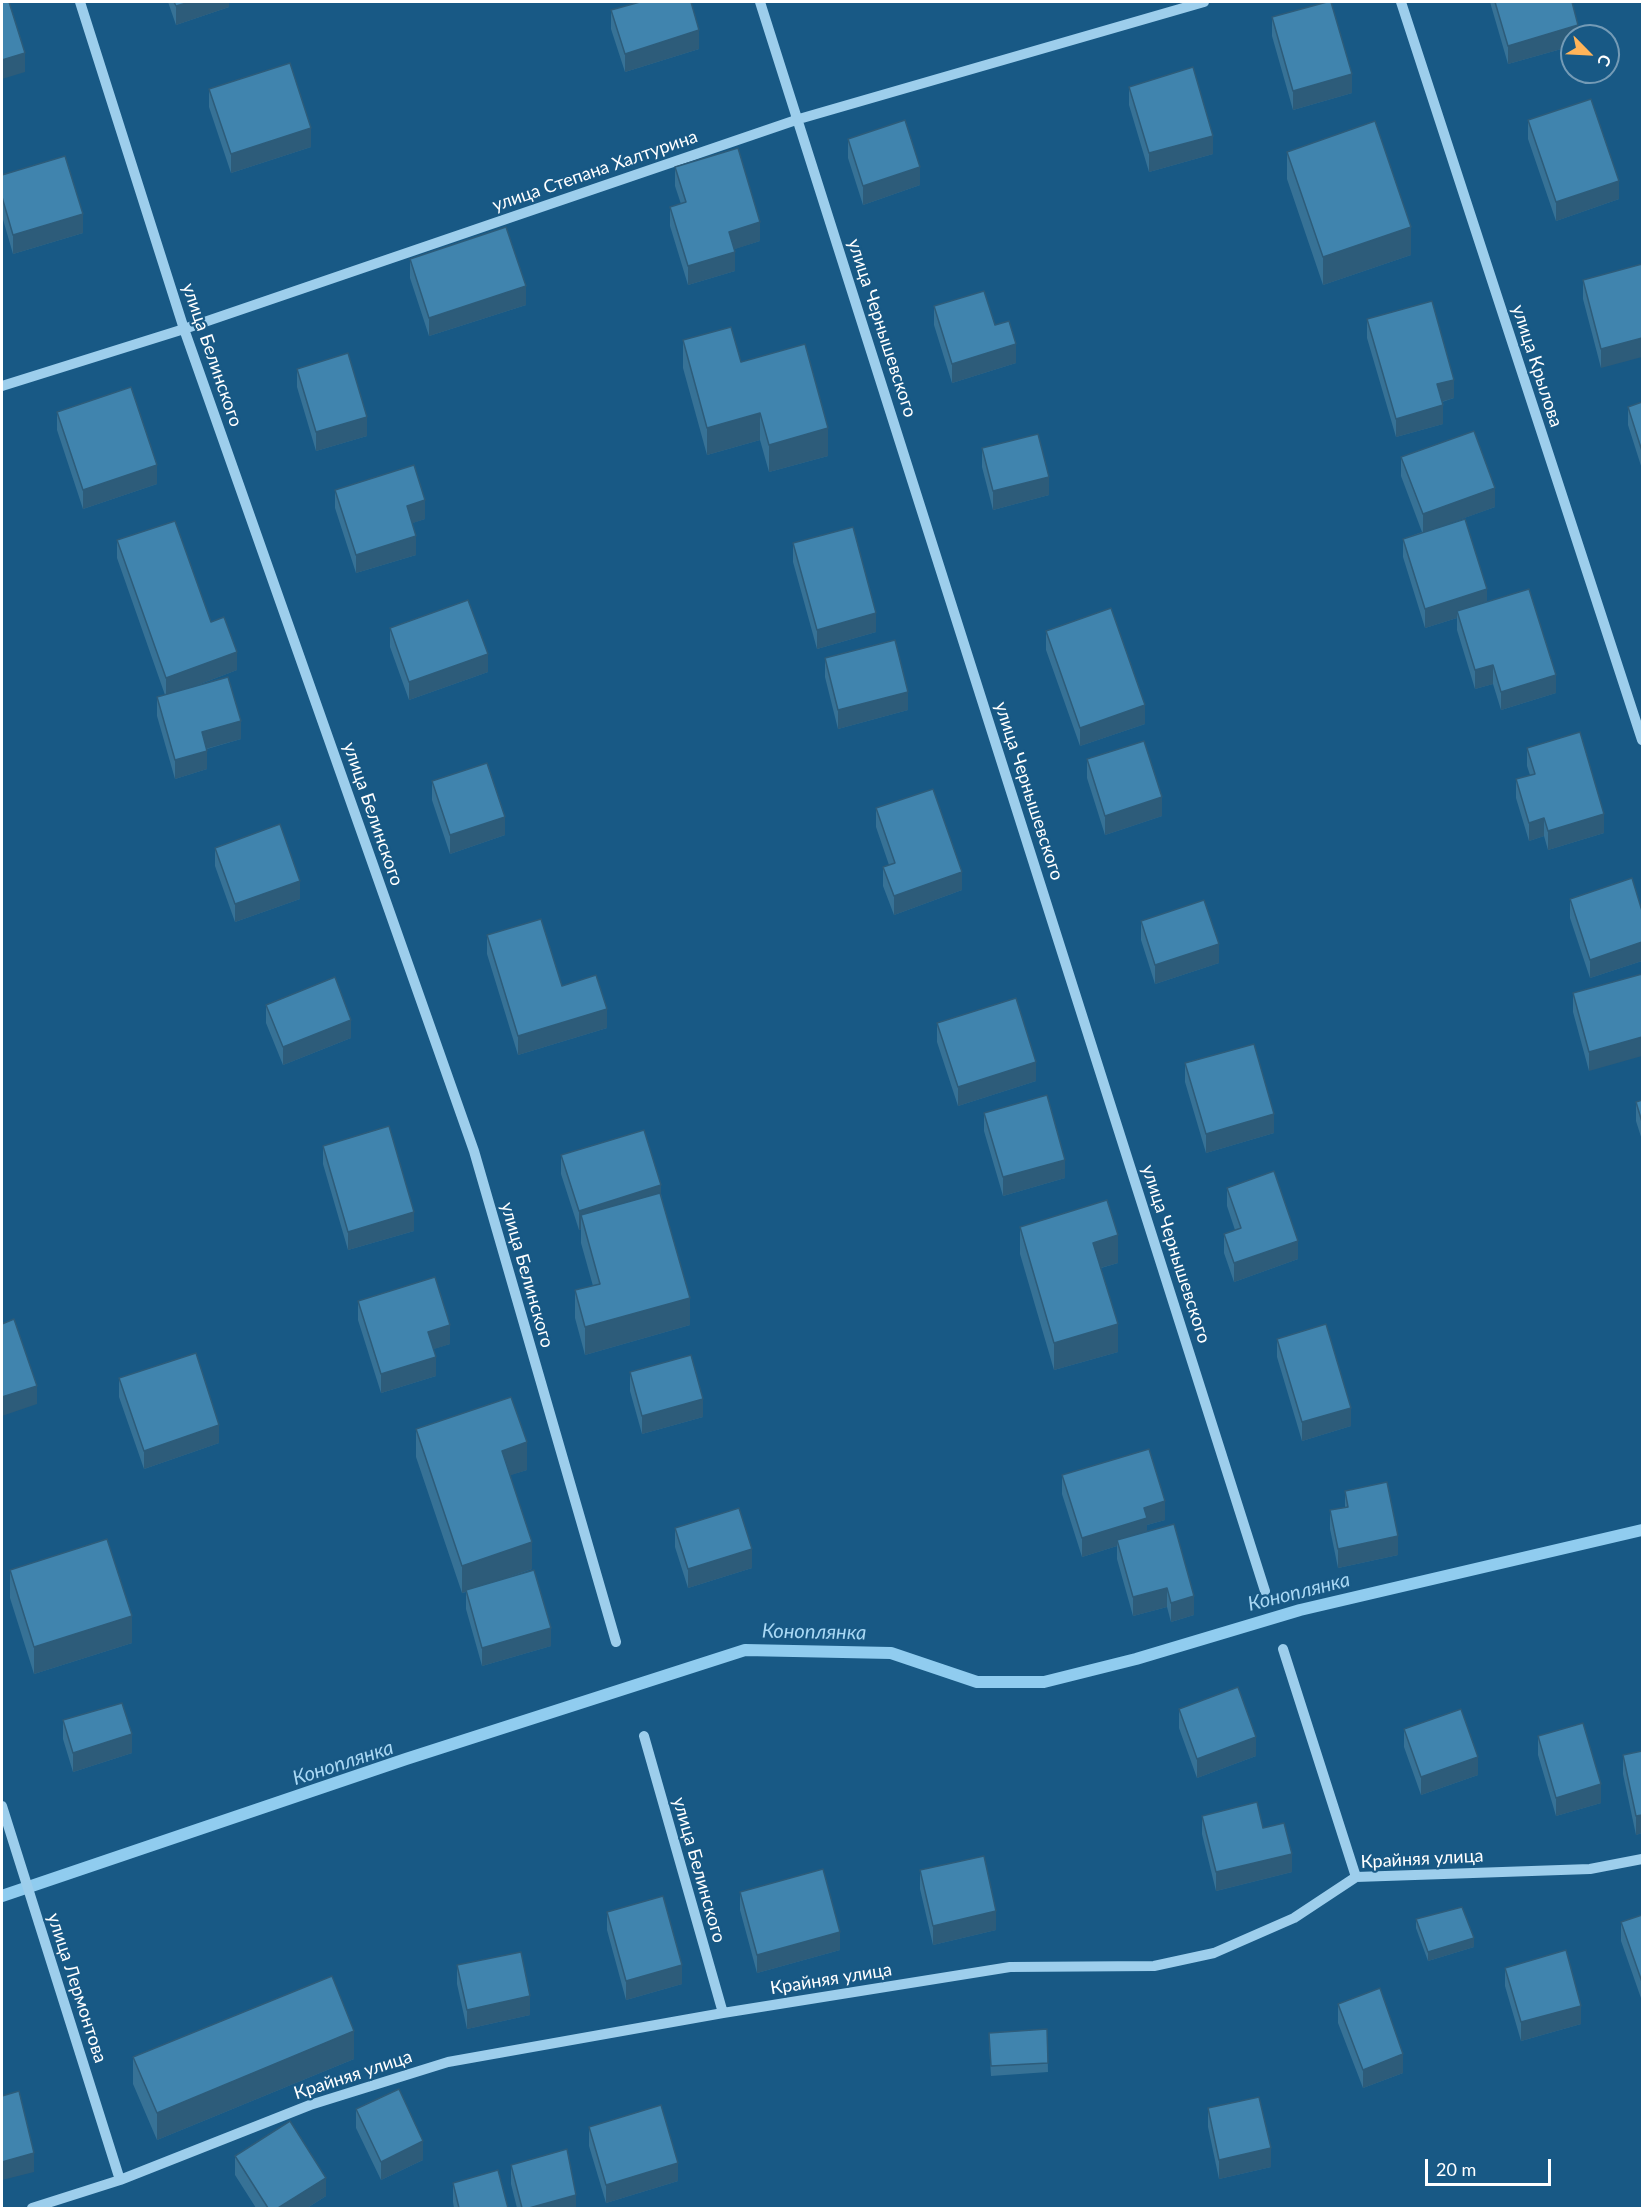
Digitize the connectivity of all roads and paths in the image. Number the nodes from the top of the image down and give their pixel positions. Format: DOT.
graph roads {
  1 [pos="80,2"];
  2 [pos="760,2"];
  3 [pos="1204,2"];
  4 [pos="1401,2"];
  5 [pos="799,119"];
  6 [pos="184,329"];
  7 [pos="2,386"];
  8 [pos="1642,740"];
  9 [pos="1265,1591"];
  10 [pos="616,1642"];
  11 [pos="1284,1649"];
  12 [pos="644,1736"];
  13 [pos="2,1806"];
  14 [pos="1642,1859"];
  15 [pos="1356,1877"];
  16 [pos="723,2013"];
  17 [pos="120,2180"];
  18 [pos="32,2208"];
  1 -- 6 [label="street, улица Белинского"];
  2 -- 5 [label="street, улица Чернышевского"];
  3 -- 5 [label="street, улица Степана Халтурина"];
  4 -- 8 [label="street, улица Крылова"];
  5 -- 6 [label="street, улица Степана Халтурина"];
  5 -- 9 [label="street, улица Чернышевского"];
  6 -- 7 [label="street, улица Степана Халтурина"];
  6 -- 10 [label="street, улица Белинского"];
  11 -- 15 [label="street"];
  12 -- 16 [label="street, улица Белинского"];
  13 -- 17 [label="street, улица Лермонтова"];
  14 -- 15 [label="street, Крайняя улица"];
  15 -- 16 [label="street, Крайняя улица"];
  16 -- 17 [label="street, Крайняя улица"];
  17 -- 18 [label="street, Крайняя улица"];
}
